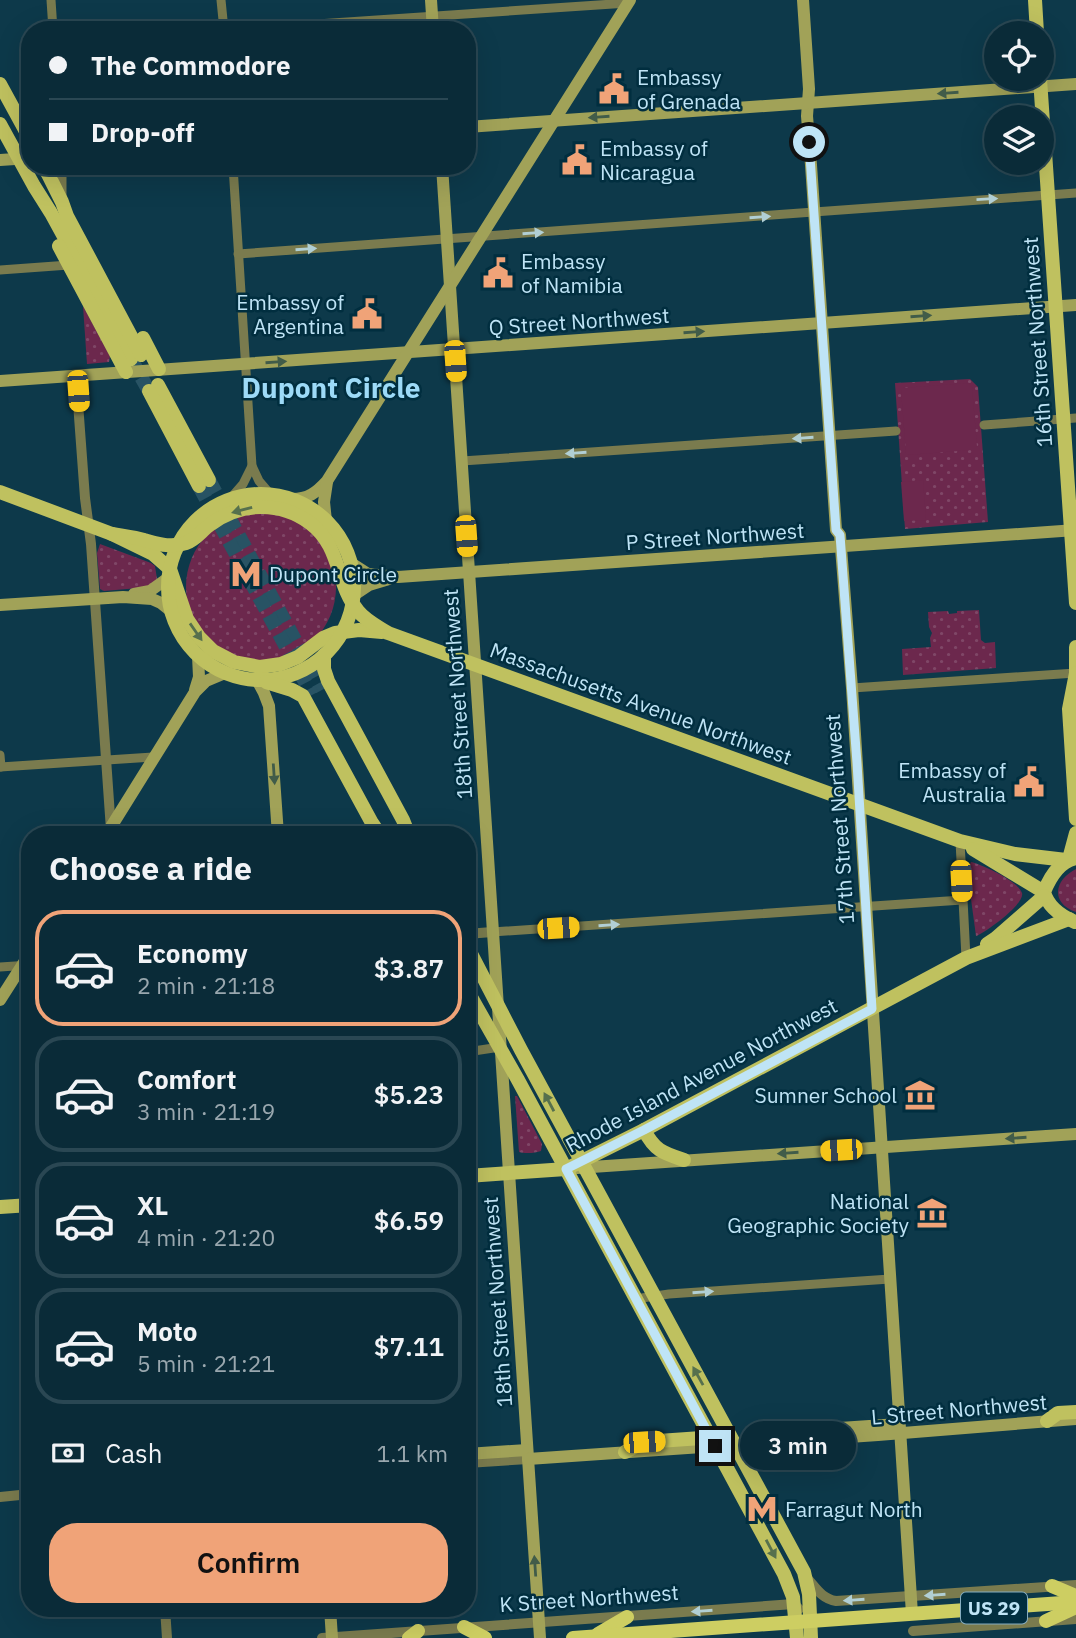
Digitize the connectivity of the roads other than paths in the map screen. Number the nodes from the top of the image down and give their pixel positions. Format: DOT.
graph roads {
  1 [pos="51,0"];
  2 [pos="221,0"];
  3 [pos="430,0"];
  4 [pos="803,0"];
  5 [pos="1035,0"];
  6 [pos="629,2"];
  7 [pos="432,15"];
  8 [pos="52,21"];
  9 [pos="224,21"];
  10 [pos="349,21"];
  11 [pos="432,21"];
  12 [pos="1036,21"];
  13 [pos="0,84"];
  14 [pos="1054,84"];
  15 [pos="1076,85"];
  16 [pos="984,88"];
  17 [pos="1042,91"];
  18 [pos="809,103"];
  19 [pos="555,120"];
  20 [pos="21,122"];
  21 [pos="0,124"];
  22 [pos="476,126"];
  23 [pos="21,154"];
  24 [pos="21,158"];
  25 [pos="0,160"];
  26 [pos="30,175"];
  27 [pos="48,175"];
  28 [pos="62,175"];
  29 [pos="234,175"];
  30 [pos="443,175"];
  31 [pos="34,186"];
  32 [pos="1076,193"];
  33 [pos="1048,195"];
  34 [pos="62,202"];
  35 [pos="814,213"];
  36 [pos="482,236"];
  37 [pos="447,239"];
  38 [pos="238,254"];
  39 [pos="69,265"];
  40 [pos="0,270"];
  41 [pos="450,286"];
  42 [pos="1076,305"];
  43 [pos="1056,307"];
  44 [pos="821,323"];
  45 [pos="454,349"];
  46 [pos="408,352"];
  47 [pos="133,362"];
  48 [pos="246,364"];
  49 [pos="159,369"];
  50 [pos="76,376"];
  51 [pos="0,381"];
  52 [pos="153,388"];
  53 [pos="1070,418"];
  54 [pos="984,425"];
  55 [pos="896,431"];
  56 [pos="829,436"];
  57 [pos="462,461"];
  58 [pos="252,466"];
  59 [pos="327,481"];
  60 [pos="204,483"];
  61 [pos="0,492"];
  62 [pos="271,495"];
  63 [pos="230,499"];
  64 [pos="292,499"];
  65 [pos="326,521"];
  66 [pos="88,524"];
  67 [pos="1074,530"];
  68 [pos="113,534"];
  69 [pos="178,545"];
  70 [pos="841,546"];
  71 [pos="351,563"];
  72 [pos="469,572"];
  73 [pos="169,574"];
  74 [pos="398,577"];
  75 [pos="123,597"];
  76 [pos="94,598"];
  77 [pos="353,599"];
  78 [pos="1076,603"];
  79 [pos="0,605"];
  80 [pos="171,611"];
  81 [pos="342,632"];
  82 [pos="388,633"];
  83 [pos="1076,647"];
  84 [pos="324,655"];
  85 [pos="198,656"];
  86 [pos="474,664"];
  87 [pos="225,673"];
  88 [pos="1076,673"];
  89 [pos="1076,678"];
  90 [pos="261,681"];
  91 [pos="852,688"];
  92 [pos="195,692"];
  93 [pos="0,755"];
  94 [pos="153,757"];
  95 [pos="106,760"];
  96 [pos="1,767"];
  97 [pos="859,804"];
  98 [pos="1076,819"];
  99 [pos="109,826"];
  100 [pos="113,826"];
  101 [pos="277,826"];
  102 [pos="375,826"];
  103 [pos="379,826"];
  104 [pos="401,826"];
  105 [pos="405,826"];
  106 [pos="1076,833"];
  107 [pos="960,841"];
  108 [pos="1070,859"];
  109 [pos="1044,894"];
  110 [pos="962,900"];
  111 [pos="865,906"];
  112 [pos="1073,923"];
  113 [pos="492,932"];
  114 [pos="476,933"];
  115 [pos="966,958"];
  116 [pos="476,963"];
  117 [pos="21,965"];
  118 [pos="0,967"];
  119 [pos="21,972"];
  120 [pos="0,1000"];
  121 [pos="497,1002"];
  122 [pos="476,1006"];
  123 [pos="872,1009"];
  124 [pos="500,1047"];
  125 [pos="476,1051"];
  126 [pos="644,1130"];
  127 [pos="1076,1133"];
  128 [pos="881,1143"];
  129 [pos="684,1160"];
  130 [pos="584,1165"];
  131 [pos="566,1169"];
  132 [pos="508,1173"];
  133 [pos="476,1175"];
  134 [pos="21,1206"];
  135 [pos="0,1207"];
  136 [pos="890,1279"];
  137 [pos="654,1296"];
  138 [pos="635,1298"];
  139 [pos="1076,1412"];
  140 [pos="1076,1419"];
  141 [pos="1047,1421"];
  142 [pos="900,1429"];
  143 [pos="733,1440"];
  144 [pos="712,1442"];
  145 [pos="625,1452"];
  146 [pos="476,1454"];
  147 [pos="527,1455"];
  148 [pos="476,1462"];
  149 [pos="21,1495"];
  150 [pos="0,1497"];
  151 [pos="807,1578"];
  152 [pos="1076,1585"];
  153 [pos="1052,1587"];
  154 [pos="1076,1596"];
  155 [pos="911,1597"];
  156 [pos="794,1604"];
  157 [pos="1076,1605"];
  158 [pos="912,1614"];
  159 [pos="166,1617"];
  160 [pos="331,1617"];
  161 [pos="627,1617"];
  162 [pos="1076,1619"];
  163 [pos="1046,1621"];
  164 [pos="803,1622"];
  165 [pos="539,1623"];
  166 [pos="464,1627"];
  167 [pos="687,1629"];
  168 [pos="414,1634"];
  169 [pos="913,1635"];
  170 [pos="594,1636"];
  171 [pos="167,1638"];
  172 [pos="322,1638"];
  173 [pos="332,1638"];
  174 [pos="485,1638"];
  175 [pos="540,1638"];
  176 [pos="573,1638"];
  177 [pos="672,1638"];
  178 [pos="798,1638"];
  179 [pos="811,1638"];
  1 -- 8 [label="street"];
  2 -- 9 [label="street"];
  3 -- 7 [label="main road"];
  4 -- 18 [label="main road, 17th Street Northwest"];
  5 -- 12 [label="main road"];
  6 -- 7 [label="street"];
  6 -- 19 [label="main road"];
  7 -- 10 [label="street"];
  7 -- 11 [label="main road"];
  13 -- 20 [label="main road"];
  14 -- 15 [label="main road"];
  16 -- 18 [label="main road, one-way"];
  17 -- 33 [label="main road, 16th Street Northwest"];
  18 -- 19 [label="main road, one-way"];
  18 -- 35 [label="main road, 17th Street Northwest"];
  19 -- 22 [label="main road"];
  19 -- 36 [label="main road"];
  21 -- 23 [label="main road"];
  24 -- 25 [label="main road"];
  26 -- 31 [label="main road"];
  27 -- 34 [label="main road"];
  28 -- 34 [label="street"];
  29 -- 38 [label="street"];
  30 -- 37 [label="main road, 18th Street Northwest"];
  31 -- 39 [label="main road"];
  31 -- 47 [label="main road"];
  32 -- 33 [label="street"];
  35 -- 33 [label="street, one-way"];
  33 -- 43 [label="main road, 16th Street Northwest"];
  34 -- 47 [label="main road"];
  34 -- 49 [label="main road"];
  36 -- 35 [label="street, one-way"];
  35 -- 44 [label="main road, 17th Street Northwest"];
  36 -- 37 [label="street"];
  36 -- 41 [label="main road"];
  38 -- 37 [label="street, one-way"];
  37 -- 41 [label="main road, 18th Street Northwest"];
  38 -- 48 [label="street"];
  39 -- 40 [label="street"];
  39 -- 47 [label="main road"];
  41 -- 45 [label="main road, 18th Street Northwest"];
  41 -- 46 [label="main road"];
  42 -- 43 [label="main road, Q Street Northwest"];
  44 -- 43 [label="main road, Q Street Northwest, one-way"];
  43 -- 53 [label="main road, 16th Street Northwest"];
  45 -- 44 [label="main road, Q Street Northwest, one-way"];
  44 -- 56 [label="main road, 17th Street Northwest"];
  45 -- 46 [label="main road, Q Street Northwest"];
  45 -- 57 [label="main road, 18th Street Northwest"];
  48 -- 46 [label="main road, Q Street Northwest, one-way"];
  46 -- 59 [label="main road"];
  47 -- 49 [label="main road, Q Street Northwest"];
  47 -- 50 [label="main road, Q Street Northwest"];
  48 -- 49 [label="main road, Q Street Northwest"];
  48 -- 58 [label="street"];
  50 -- 51 [label="main road, Q Street Northwest"];
  50 -- 66 [label="street"];
  52 -- 60 [label="main road"];
  53 -- 54 [label="street"];
  53 -- 67 [label="main road, 16th Street Northwest"];
  55 -- 56 [label="street"];
  56 -- 57 [label="street, one-way"];
  56 -- 70 [label="main road, 17th Street Northwest"];
  57 -- 72 [label="main road, 18th Street Northwest"];
  58 -- 62 [label="street"];
  58 -- 63 [label="street"];
  59 -- 64 [label="main road"];
  59 -- 65 [label="main road"];
  61 -- 66 [label="main road"];
  62 -- 63 [label="main road"];
  62 -- 64 [label="main road"];
  63 -- 69 [label="main road"];
  64 -- 65 [label="main road"];
  65 -- 71 [label="main road"];
  66 -- 68 [label="main road"];
  66 -- 76 [label="street"];
  67 -- 70 [label="main road, P Street Northwest"];
  67 -- 78 [label="main road, 16th Street Northwest"];
  68 -- 69 [label="main road"];
  68 -- 73 [label="main road"];
  69 -- 73 [label="main road"];
  77 -- 69 [label="main road, one-way"];
  70 -- 72 [label="main road, P Street Northwest"];
  70 -- 91 [label="main road, 17th Street Northwest"];
  71 -- 74 [label="main road, P Street Northwest"];
  71 -- 77 [label="main road"];
  72 -- 74 [label="main road, P Street Northwest"];
  72 -- 86 [label="main road, 18th Street Northwest"];
  73 -- 75 [label="main road"];
  73 -- 80 [label="main road"];
  73 -- 81 [label="main road, one-way"];
  74 -- 77 [label="main road, P Street Northwest"];
  75 -- 76 [label="main road"];
  75 -- 80 [label="main road"];
  76 -- 79 [label="main road"];
  76 -- 95 [label="street"];
  77 -- 81 [label="main road"];
  77 -- 82 [label="main road, Massachusetts Avenue Northwest"];
  80 -- 85 [label="main road"];
  81 -- 82 [label="main road, Massachusetts Avenue Northwest"];
  81 -- 84 [label="main road"];
  82 -- 86 [label="main road, Massachusetts Avenue Northwest"];
  83 -- 88 [label="main road"];
  84 -- 90 [label="main road"];
  84 -- 105 [label="main road"];
  85 -- 87 [label="main road"];
  85 -- 92 [label="main road"];
  86 -- 97 [label="main road, Massachusetts Avenue Northwest"];
  86 -- 113 [label="main road, 18th Street Northwest"];
  87 -- 90 [label="main road"];
  87 -- 92 [label="main road"];
  88 -- 89 [label="main road"];
  88 -- 91 [label="street"];
  88 -- 98 [label="main road"];
  90 -- 101 [label="main road, one-way"];
  90 -- 102 [label="main road"];
  91 -- 97 [label="main road, 17th Street Northwest"];
  92 -- 94 [label="main road"];
  93 -- 96 [label="street"];
  94 -- 95 [label="street"];
  94 -- 100 [label="main road"];
  95 -- 96 [label="street"];
  95 -- 99 [label="street"];
  97 -- 107 [label="main road, Massachusetts Avenue Northwest"];
  97 -- 111 [label="main road, 17th Street Northwest"];
  103 -- 104 [label="main road"];
  106 -- 108 [label="main road"];
  107 -- 108 [label="main road, Massachusetts Avenue Northwest"];
  107 -- 109 [label="main road, Massachusetts Avenue Northwest"];
  107 -- 110 [label="street"];
  108 -- 109 [label="main road, Rhode Island Avenue Northwest"];
  109 -- 112 [label="main road, Massachusetts Avenue Northwest"];
  109 -- 115 [label="main road, Rhode Island Avenue Northwest"];
  110 -- 111 [label="street"];
  110 -- 115 [label="street"];
  113 -- 111 [label="street, one-way"];
  111 -- 123 [label="main road, 17th Street Northwest"];
  112 -- 115 [label="main road, Rhode Island Avenue Northwest"];
  113 -- 114 [label="street"];
  113 -- 121 [label="main road, 18th Street Northwest"];
  115 -- 123 [label="main road, Rhode Island Avenue Northwest"];
  116 -- 121 [label="main road"];
  117 -- 118 [label="street"];
  119 -- 120 [label="main road"];
  121 -- 124 [label="main road, 18th Street Northwest"];
  130 -- 121 [label="main road, one-way"];
  122 -- 124 [label="main road"];
  123 -- 126 [label="main road, Rhode Island Avenue Northwest"];
  123 -- 128 [label="main road, 17th Street Northwest"];
  124 -- 125 [label="street"];
  124 -- 131 [label="main road"];
  124 -- 132 [label="main road, 18th Street Northwest"];
  126 -- 129 [label="main road"];
  126 -- 130 [label="main road, Rhode Island Avenue Northwest"];
  127 -- 128 [label="main road, one-way"];
  128 -- 129 [label="main road, one-way"];
  128 -- 136 [label="main road, 17th Street Northwest"];
  129 -- 130 [label="main road"];
  130 -- 131 [label="main road, Rhode Island Avenue Northwest"];
  130 -- 137 [label="main road"];
  131 -- 132 [label="main road, Rhode Island Avenue Northwest"];
  131 -- 138 [label="main road"];
  132 -- 133 [label="main road, Rhode Island Avenue Northwest"];
  132 -- 147 [label="main road, 18th Street Northwest"];
  134 -- 135 [label="main road"];
  137 -- 136 [label="street, one-way"];
  136 -- 142 [label="main road, 17th Street Northwest"];
  137 -- 138 [label="street"];
  143 -- 137 [label="main road, one-way"];
  138 -- 144 [label="main road"];
  139 -- 141 [label="main road"];
  140 -- 141 [label="main road, L Street Northwest"];
  141 -- 142 [label="main road, L Street Northwest"];
  142 -- 143 [label="main road, L Street Northwest"];
  142 -- 155 [label="main road, 17th Street Northwest"];
  143 -- 144 [label="main road"];
  143 -- 151 [label="main road"];
  144 -- 145 [label="main road"];
  144 -- 156 [label="main road, one-way"];
  145 -- 147 [label="main road"];
  146 -- 147 [label="main road"];
  147 -- 148 [label="street"];
  165 -- 147 [label="main road, 18th Street Northwest, one-way"];
  149 -- 150 [label="street"];
  155 -- 151 [label="street, one-way"];
  151 -- 164 [label="main road"];
  152 -- 153 [label="street"];
  153 -- 154 [label="highway"];
  153 -- 155 [label="street, one-way"];
  155 -- 158 [label="main road, 17th Street Northwest"];
  156 -- 161 [label="street, K Street Northwest, one-way"];
  156 -- 164 [label="main road"];
  157 -- 158 [label="highway, K Street Northwest / US 29"];
  157 -- 163 [label="highway"];
  158 -- 164 [label="highway, K Street Northwest / US 29"];
  158 -- 169 [label="street, 17th Street Northwest"];
  159 -- 171 [label="street"];
  160 -- 173 [label="main road"];
  161 -- 165 [label="street, K Street Northwest"];
  161 -- 170 [label="highway"];
  162 -- 163 [label="street"];
  163 -- 169 [label="street"];
  164 -- 167 [label="highway, K Street Northwest / US 29"];
  164 -- 178 [label="main road"];
  164 -- 179 [label="main road"];
  165 -- 166 [label="street, K Street Northwest"];
  165 -- 175 [label="main road, 18th Street Northwest"];
  166 -- 168 [label="street, K Street Northwest"];
  166 -- 174 [label="highway"];
  167 -- 170 [label="highway, K Street Northwest / US 29"];
  167 -- 177 [label="highway"];
  168 -- 173 [label="street, K Street Northwest"];
  170 -- 176 [label="highway, K Street Northwest / US 29"];
  172 -- 173 [label="street, K Street Northwest"];
}
